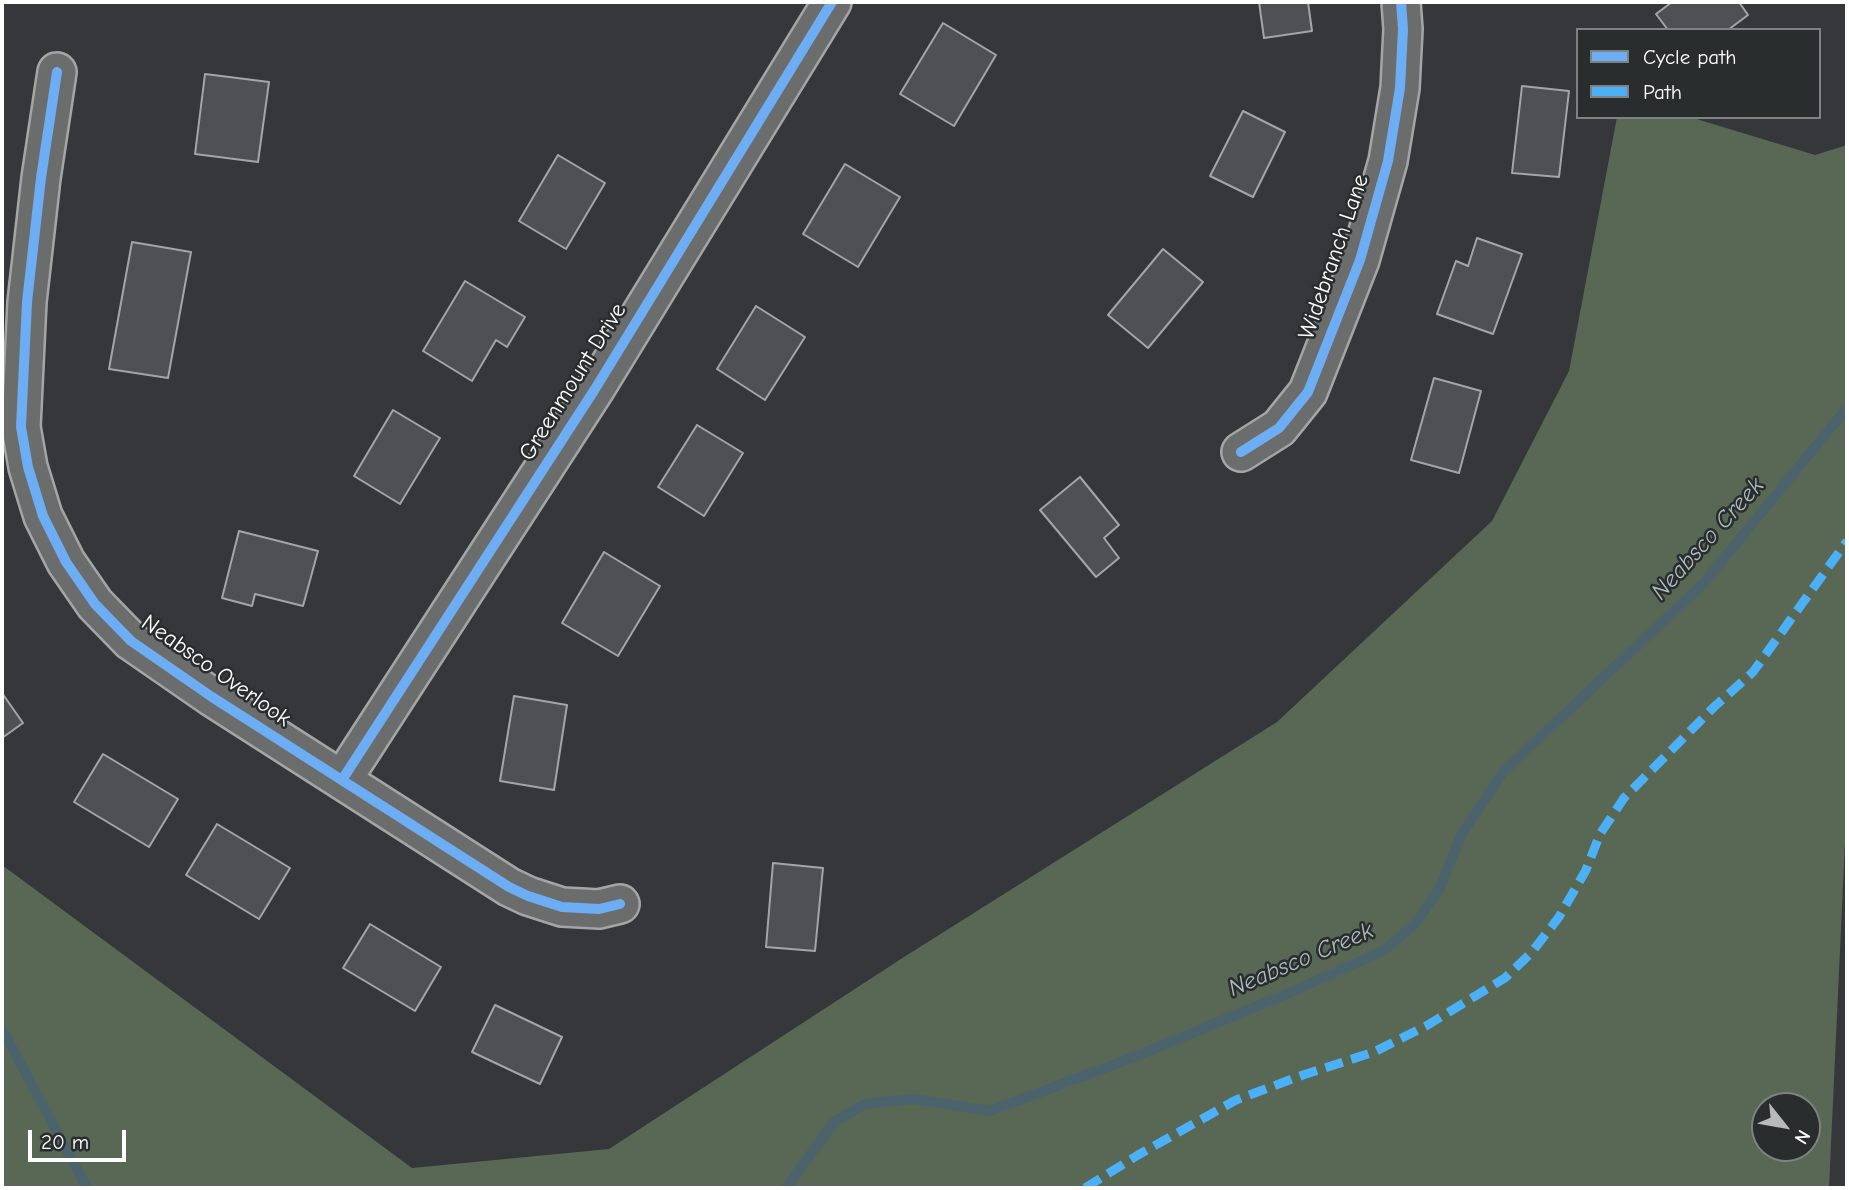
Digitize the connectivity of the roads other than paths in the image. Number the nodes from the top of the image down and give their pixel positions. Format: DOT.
graph roads {
  1 [pos="832,2"];
  2 [pos="1401,2"];
  3 [pos="57,72"];
  4 [pos="1241,452"];
  5 [pos="342,780"];
  6 [pos="620,904"];
  1 -- 5 [label="street, Greenmount Drive"];
  2 -- 4 [label="street, Widebranch Lane"];
  3 -- 5 [label="street, Neabsco Overlook"];
  5 -- 6 [label="street, Neabsco Overlook"];
}
